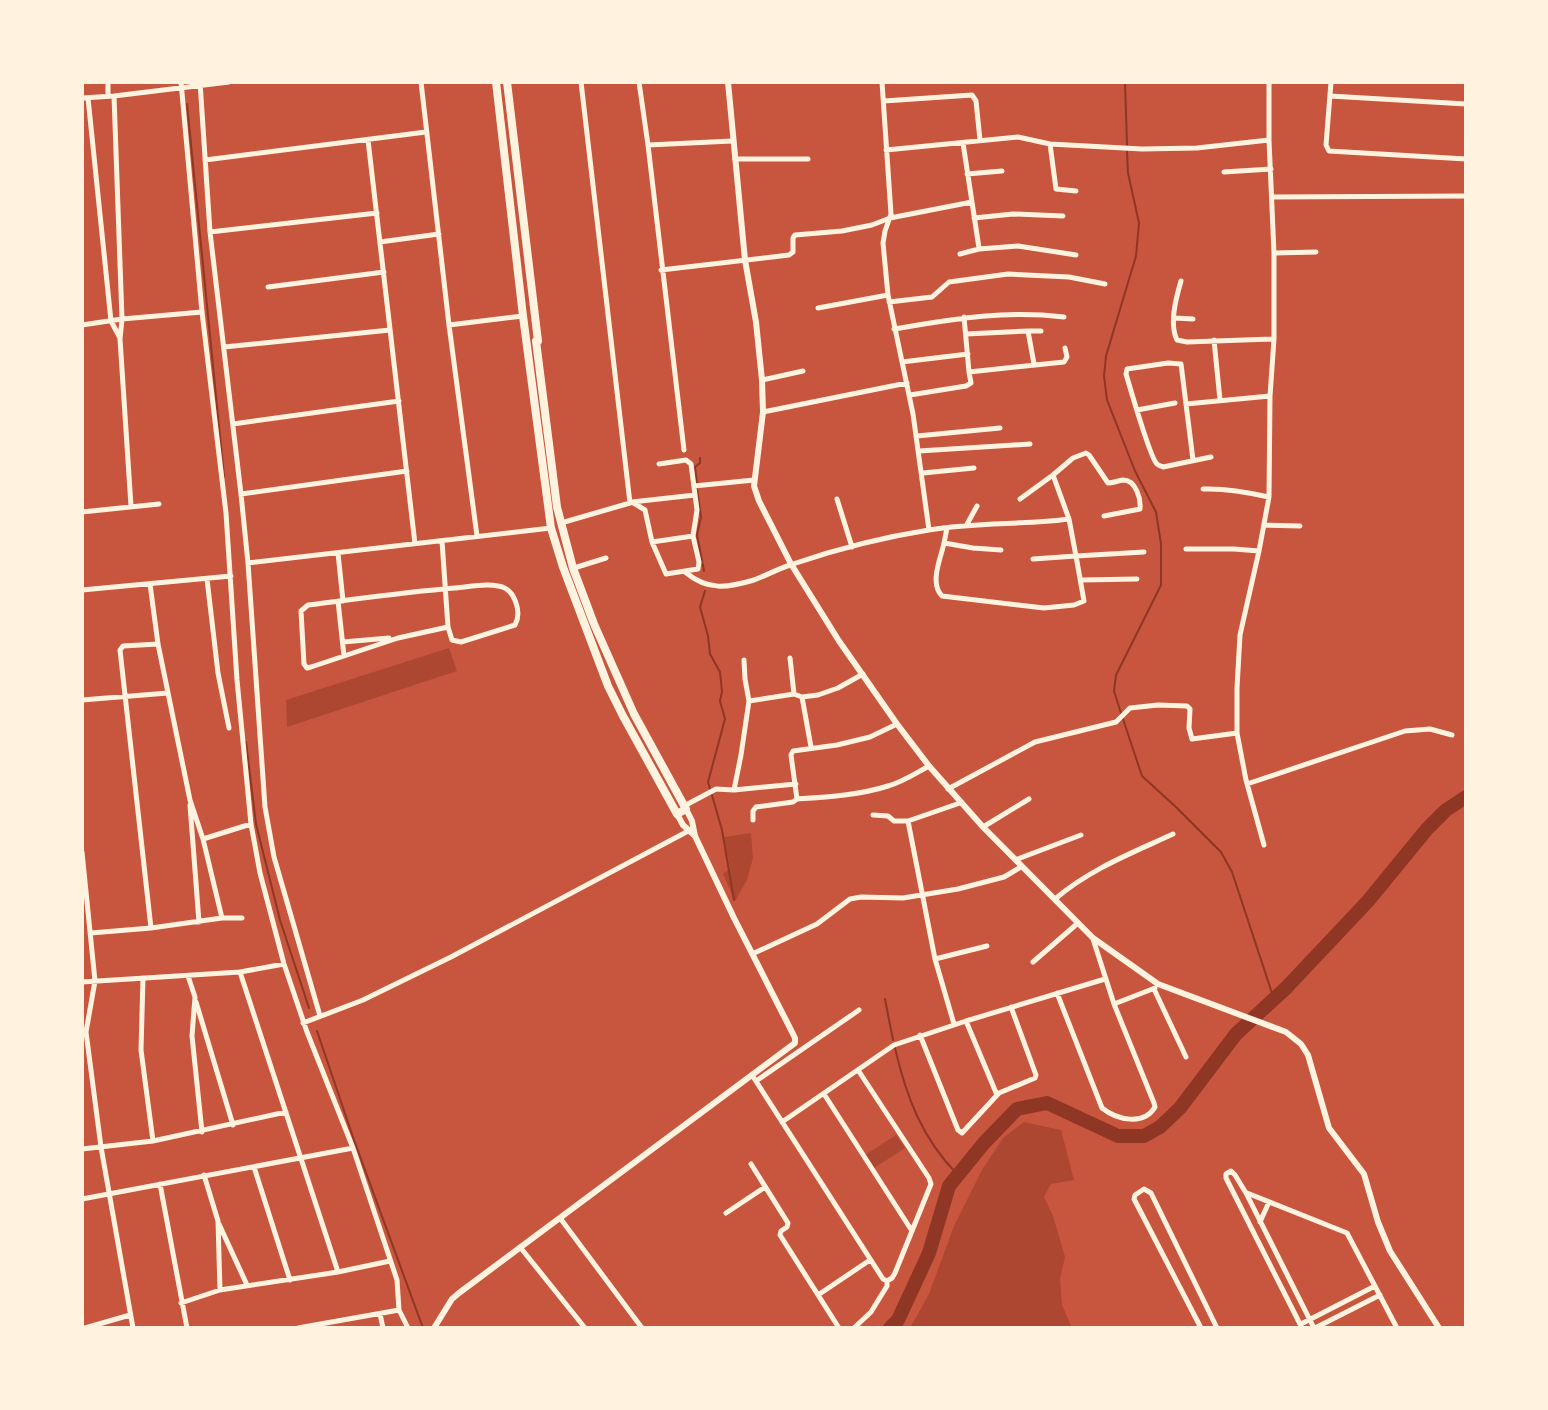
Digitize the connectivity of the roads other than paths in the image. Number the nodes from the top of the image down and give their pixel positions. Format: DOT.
graph roads {
  1 [pos="108,82"];
  2 [pos="229,82"];
  3 [pos="421,82"];
  4 [pos="496,82"];
  5 [pos="507,82"];
  6 [pos="581,82"];
  7 [pos="639,82"];
  8 [pos="646,82"];
  9 [pos="728,82"];
  10 [pos="882,82"];
  11 [pos="1269,82"];
  12 [pos="1331,82"];
  13 [pos="200,84"];
  14 [pos="182,85"];
  15 [pos="111,96"];
  16 [pos="1330,96"];
  17 [pos="85,98"];
  18 [pos="884,101"];
  19 [pos="1466,104"];
  20 [pos="426,132"];
  21 [pos="368,140"];
  22 [pos="980,140"];
  23 [pos="1269,140"];
  24 [pos="732,141"];
  25 [pos="963,143"];
  26 [pos="1050,144"];
  27 [pos="648,145"];
  28 [pos="886,150"];
  29 [pos="735,159"];
  30 [pos="808,159"];
  31 [pos="1466,159"];
  32 [pos="205,160"];
  33 [pos="1271,169"];
  34 [pos="1002,171"];
  35 [pos="1224,172"];
  36 [pos="967,174"];
  37 [pos="1076,191"];
  38 [pos="1466,196"];
  39 [pos="1272,197"];
  40 [pos="972,202"];
  41 [pos="377,213"];
  42 [pos="1063,216"];
  43 [pos="890,218"];
  44 [pos="974,218"];
  45 [pos="210,232"];
  46 [pos="439,234"];
  47 [pos="380,242"];
  48 [pos="979,249"];
  49 [pos="1316,252"];
  50 [pos="1274,253"];
  51 [pos="960,254"];
  52 [pos="1076,255"];
  53 [pos="745,260"];
  54 [pos="661,270"];
  55 [pos="384,272"];
  56 [pos="1181,281"];
  57 [pos="1105,284"];
  58 [pos="268,287"];
  59 [pos="888,295"];
  60 [pos="889,302"];
  61 [pos="818,308"];
  62 [pos="202,312"];
  63 [pos="523,316"];
  64 [pos="964,317"];
  65 [pos="1064,317"];
  66 [pos="1175,318"];
  67 [pos="122,319"];
  68 [pos="1193,319"];
  69 [pos="111,321"];
  70 [pos="82,325"];
  71 [pos="449,325"];
  72 [pos="894,329"];
  73 [pos="390,330"];
  74 [pos="1028,331"];
  75 [pos="1041,331"];
  76 [pos="966,334"];
  77 [pos="120,339"];
  78 [pos="1274,339"];
  79 [pos="1214,340"];
  80 [pos="224,347"];
  81 [pos="1065,348"];
  82 [pos="968,354"];
  83 [pos="902,362"];
  84 [pos="1034,364"];
  85 [pos="803,371"];
  86 [pos="969,372"];
  87 [pos="762,380"];
  88 [pos="907,383"];
  89 [pos="910,395"];
  90 [pos="1270,396"];
  91 [pos="1220,400"];
  92 [pos="399,401"];
  93 [pos="1175,403"];
  94 [pos="1186,404"];
  95 [pos="1137,410"];
  96 [pos="763,412"];
  97 [pos="233,424"];
  98 [pos="1000,428"];
  99 [pos="917,436"];
  100 [pos="1030,444"];
  101 [pos="684,450"];
  102 [pos="919,451"];
  103 [pos="1211,457"];
  104 [pos="1193,460"];
  105 [pos="659,464"];
  106 [pos="974,468"];
  107 [pos="407,471"];
  108 [pos="923,473"];
  109 [pos="1053,475"];
  110 [pos="754,480"];
  111 [pos="696,486"];
  112 [pos="1203,489"];
  113 [pos="241,494"];
  114 [pos="695,495"];
  115 [pos="1269,497"];
  116 [pos="837,499"];
  117 [pos="1020,499"];
  118 [pos="631,502"];
  119 [pos="159,504"];
  120 [pos="131,506"];
  121 [pos="977,506"];
  122 [pos="82,512"];
  123 [pos="1104,516"];
  124 [pos="1069,519"];
  125 [pos="560,523"];
  126 [pos="1264,525"];
  127 [pos="1300,526"];
  128 [pos="966,527"];
  129 [pos="551,528"];
  130 [pos="947,528"];
  131 [pos="929,530"];
  132 [pos="477,536"];
  133 [pos="693,536"];
  134 [pos="442,541"];
  135 [pos="652,542"];
  136 [pos="944,543"];
  137 [pos="415,544"];
  138 [pos="852,547"];
  139 [pos="1186,549"];
  140 [pos="1001,550"];
  141 [pos="1259,551"];
  142 [pos="1144,552"];
  143 [pos="338,553"];
  144 [pos="1076,556"];
  145 [pos="606,558"];
  146 [pos="1033,559"];
  147 [pos="248,563"];
  148 [pos="791,564"];
  149 [pos="573,568"];
  150 [pos="685,572"];
  151 [pos="231,576"];
  152 [pos="207,579"];
  153 [pos="1137,579"];
  154 [pos="1081,580"];
  155 [pos="150,584"];
  156 [pos="446,589"];
  157 [pos="82,590"];
  158 [pos="340,601"];
  159 [pos="448,627"];
  160 [pos="398,638"];
  161 [pos="343,642"];
  162 [pos="158,644"];
  163 [pos="344,656"];
  164 [pos="790,658"];
  165 [pos="744,660"];
  166 [pos="863,674"];
  167 [pos="168,693"];
  168 [pos="794,694"];
  169 [pos="125,697"];
  170 [pos="626,697"];
  171 [pos="802,697"];
  172 [pos="82,700"];
  173 [pos="749,701"];
  174 [pos="616,703"];
  175 [pos="897,724"];
  176 [pos="229,728"];
  177 [pos="1237,733"];
  178 [pos="1452,735"];
  179 [pos="811,747"];
  180 [pos="929,766"];
  181 [pos="671,784"];
  182 [pos="796,784"];
  183 [pos="1247,784"];
  184 [pos="662,789"];
  185 [pos="948,789"];
  186 [pos="734,790"];
  187 [pos="797,799"];
  188 [pos="1029,799"];
  189 [pos="190,800"];
  190 [pos="960,803"];
  191 [pos="685,808"];
  192 [pos="677,814"];
  193 [pos="873,815"];
  194 [pos="753,820"];
  195 [pos="908,821"];
  196 [pos="251,824"];
  197 [pos="983,827"];
  198 [pos="692,832"];
  199 [pos="1173,834"];
  200 [pos="1081,835"];
  201 [pos="203,839"];
  202 [pos="1264,845"];
  203 [pos="82,852"];
  204 [pos="1015,860"];
  205 [pos="1021,867"];
  206 [pos="922,895"];
  207 [pos="1055,899"];
  208 [pos="222,918"];
  209 [pos="242,918"];
  210 [pos="199,922"];
  211 [pos="1078,923"];
  212 [pos="151,928"];
  213 [pos="91,933"];
  214 [pos="1093,938"];
  215 [pos="987,946"];
  216 [pos="752,954"];
  217 [pos="935,959"];
  218 [pos="1033,962"];
  219 [pos="284,964"];
  220 [pos="240,972"];
  221 [pos="188,976"];
  222 [pos="143,978"];
  223 [pos="1105,979"];
  224 [pos="95,981"];
  225 [pos="82,982"];
  226 [pos="1156,986"];
  227 [pos="1057,993"];
  228 [pos="195,997"];
  229 [pos="1114,1004"];
  230 [pos="1011,1007"];
  231 [pos="859,1010"];
  232 [pos="320,1016"];
  233 [pos="966,1021"];
  234 [pos="303,1023"];
  235 [pos="954,1024"];
  236 [pos="84,1032"];
  237 [pos="920,1035"];
  238 [pos="1186,1057"];
  239 [pos="858,1070"];
  240 [pos="754,1078"];
  241 [pos="824,1094"];
  242 [pos="997,1095"];
  243 [pos="286,1112"];
  244 [pos="782,1122"];
  245 [pos="233,1125"];
  246 [pos="202,1132"];
  247 [pos="153,1141"];
  248 [pos="101,1147"];
  249 [pos="353,1148"];
  250 [pos="82,1149"];
  251 [pos="300,1158"];
  252 [pos="751,1164"];
  253 [pos="254,1167"];
  254 [pos="204,1175"];
  255 [pos="160,1184"];
  256 [pos="765,1187"];
  257 [pos="109,1193"];
  258 [pos="1246,1193"];
  259 [pos="82,1199"];
  260 [pos="1269,1202"];
  261 [pos="726,1213"];
  262 [pos="559,1217"];
  263 [pos="218,1221"];
  264 [pos="1260,1222"];
  265 [pos="912,1231"];
  266 [pos="520,1247"];
  267 [pos="871,1260"];
  268 [pos="1280,1260"];
  269 [pos="390,1261"];
  270 [pos="1271,1265"];
  271 [pos="338,1272"];
  272 [pos="290,1280"];
  273 [pos="885,1280"];
  274 [pos="247,1285"];
  275 [pos="1375,1286"];
  276 [pos="220,1290"];
  277 [pos="818,1295"];
  278 [pos="1380,1295"];
  279 [pos="181,1303"];
  280 [pos="399,1310"];
  281 [pos="380,1314"];
  282 [pos="130,1315"];
  283 [pos="1310,1320"];
  284 [pos="1302,1326"];
  285 [pos="433,1327"];
  286 [pos="85,1328"];
  287 [pos="133,1328"];
  288 [pos="187,1328"];
  289 [pos="298,1328"];
  290 [pos="383,1328"];
  291 [pos="408,1328"];
  292 [pos="585,1328"];
  293 [pos="642,1328"];
  294 [pos="839,1328"];
  295 [pos="854,1328"];
  296 [pos="1201,1328"];
  297 [pos="1217,1328"];
  298 [pos="1314,1328"];
  299 [pos="1397,1328"];
  300 [pos="1439,1328"];
  1 -- 15 [label="street"];
  2 -- 13 [label="street"];
  3 -- 20 [label="street"];
  4 -- 63 [label="highway"];
  5 -- 125 [label="highway"];
  6 -- 118 [label="street"];
  7 -- 8 [label="street"];
  7 -- 27 [label="street"];
  9 -- 24 [label="street"];
  10 -- 18 [label="street"];
  11 -- 23 [label="street"];
  12 -- 16 [label="street"];
  13 -- 14 [label="street"];
  13 -- 32 [label="street"];
  14 -- 15 [label="street"];
  14 -- 62 [label="street"];
  15 -- 17 [label="street"];
  15 -- 67 [label="street"];
  16 -- 19 [label="street"];
  16 -- 31 [label="street"];
  17 -- 69 [label="street"];
  18 -- 22 [label="street"];
  18 -- 28 [label="street"];
  20 -- 21 [label="street"];
  20 -- 46 [label="street"];
  21 -- 32 [label="street"];
  21 -- 41 [label="street"];
  22 -- 25 [label="street"];
  22 -- 26 [label="street"];
  23 -- 26 [label="street"];
  23 -- 33 [label="street"];
  24 -- 27 [label="street"];
  24 -- 29 [label="street"];
  25 -- 28 [label="street"];
  25 -- 36 [label="street"];
  26 -- 37 [label="street"];
  27 -- 54 [label="street"];
  28 -- 43 [label="street"];
  29 -- 30 [label="street"];
  29 -- 53 [label="street"];
  32 -- 45 [label="street"];
  33 -- 35 [label="street"];
  33 -- 39 [label="street"];
  34 -- 36 [label="street"];
  36 -- 40 [label="street"];
  38 -- 39 [label="street"];
  39 -- 50 [label="street"];
  40 -- 43 [label="street"];
  40 -- 44 [label="street"];
  41 -- 45 [label="street"];
  41 -- 47 [label="street"];
  42 -- 44 [label="street"];
  43 -- 53 [label="street"];
  43 -- 59 [label="street"];
  44 -- 48 [label="street"];
  45 -- 80 [label="street"];
  46 -- 47 [label="street"];
  46 -- 71 [label="street"];
  47 -- 55 [label="street"];
  48 -- 51 [label="street"];
  48 -- 52 [label="street"];
  49 -- 50 [label="street"];
  50 -- 78 [label="street"];
  53 -- 54 [label="street"];
  53 -- 87 [label="street"];
  54 -- 101 [label="street"];
  55 -- 58 [label="street"];
  55 -- 73 [label="street"];
  56 -- 66 [label="street"];
  57 -- 60 [label="street"];
  59 -- 60 [label="street"];
  59 -- 61 [label="street"];
  60 -- 72 [label="street"];
  62 -- 67 [label="street"];
  62 -- 151 [label="street"];
  63 -- 71 [label="street"];
  63 -- 129 [label="highway"];
  64 -- 65 [label="street"];
  64 -- 72 [label="street"];
  64 -- 76 [label="street"];
  66 -- 68 [label="street"];
  66 -- 79 [label="street"];
  67 -- 69 [label="street"];
  67 -- 77 [label="street"];
  69 -- 70 [label="street"];
  69 -- 77 [label="street"];
  71 -- 132 [label="street"];
  72 -- 83 [label="street"];
  73 -- 80 [label="street"];
  73 -- 92 [label="street"];
  74 -- 75 [label="street"];
  74 -- 76 [label="street"];
  74 -- 84 [label="street"];
  76 -- 82 [label="street"];
  77 -- 120 [label="street"];
  78 -- 79 [label="street"];
  78 -- 90 [label="street"];
  79 -- 91 [label="street"];
  80 -- 97 [label="street"];
  81 -- 84 [label="street"];
  82 -- 83 [label="street"];
  82 -- 86 [label="street"];
  83 -- 88 [label="street"];
  84 -- 86 [label="street"];
  85 -- 87 [label="street"];
  86 -- 89 [label="street"];
  87 -- 96 [label="street"];
  88 -- 89 [label="street"];
  88 -- 96 [label="street"];
  89 -- 99 [label="street"];
  90 -- 91 [label="street"];
  90 -- 115 [label="street"];
  91 -- 94 [label="street"];
  92 -- 97 [label="street"];
  92 -- 107 [label="street"];
  93 -- 95 [label="street"];
  94 -- 95 [label="street"];
  94 -- 104 [label="street"];
  95 -- 104 [label="street"];
  96 -- 110 [label="street"];
  97 -- 113 [label="street"];
  98 -- 99 [label="street"];
  99 -- 102 [label="street"];
  100 -- 102 [label="street"];
  102 -- 108 [label="street"];
  103 -- 104 [label="street"];
  105 -- 111 [label="street"];
  106 -- 108 [label="street"];
  107 -- 113 [label="street"];
  107 -- 137 [label="street"];
  108 -- 131 [label="street"];
  109 -- 117 [label="street"];
  109 -- 123 [label="street"];
  109 -- 124 [label="street"];
  110 -- 111 [label="street"];
  110 -- 148 [label="street"];
  111 -- 114 [label="street"];
  112 -- 115 [label="street"];
  113 -- 147 [label="street"];
  114 -- 118 [label="street"];
  114 -- 133 [label="street"];
  115 -- 126 [label="street"];
  116 -- 138 [label="street"];
  118 -- 125 [label="street"];
  118 -- 135 [label="street"];
  119 -- 120 [label="street"];
  120 -- 122 [label="street"];
  121 -- 128 [label="street"];
  124 -- 128 [label="street"];
  124 -- 144 [label="street"];
  125 -- 149 [label="highway"];
  126 -- 127 [label="street"];
  126 -- 141 [label="street"];
  128 -- 130 [label="street"];
  129 -- 132 [label="street"];
  129 -- 174 [label="highway"];
  130 -- 131 [label="street"];
  130 -- 136 [label="street"];
  131 -- 138 [label="street"];
  132 -- 134 [label="street"];
  133 -- 135 [label="street"];
  133 -- 150 [label="street"];
  134 -- 137 [label="street"];
  134 -- 156 [label="street"];
  135 -- 150 [label="street"];
  136 -- 140 [label="street"];
  136 -- 154 [label="street"];
  137 -- 143 [label="street"];
  138 -- 148 [label="street"];
  139 -- 141 [label="street"];
  141 -- 177 [label="street"];
  142 -- 144 [label="street"];
  143 -- 147 [label="street"];
  143 -- 158 [label="street"];
  144 -- 146 [label="street"];
  144 -- 154 [label="street"];
  145 -- 149 [label="street"];
  147 -- 232 [label="street"];
  148 -- 150 [label="street"];
  148 -- 166 [label="street"];
  149 -- 170 [label="highway"];
  151 -- 152 [label="street"];
  151 -- 196 [label="street"];
  152 -- 155 [label="street"];
  152 -- 176 [label="street"];
  153 -- 154 [label="street"];
  155 -- 157 [label="street"];
  155 -- 162 [label="street"];
  156 -- 158 [label="street"];
  156 -- 159 [label="street"];
  156 -- 159 [label="street"];
  158 -- 161 [label="street"];
  158 -- 163 [label="street"];
  159 -- 160 [label="street"];
  160 -- 161 [label="street"];
  160 -- 163 [label="street"];
  161 -- 163 [label="street"];
  162 -- 167 [label="street"];
  162 -- 169 [label="street"];
  164 -- 168 [label="street"];
  165 -- 173 [label="street"];
  166 -- 171 [label="street"];
  166 -- 175 [label="street"];
  167 -- 169 [label="street"];
  167 -- 189 [label="street"];
  168 -- 171 [label="street"];
  168 -- 173 [label="street"];
  169 -- 172 [label="street"];
  169 -- 212 [label="street"];
  170 -- 174 [label="highway"];
  170 -- 181 [label="highway"];
  171 -- 179 [label="street"];
  173 -- 186 [label="street"];
  174 -- 184 [label="highway"];
  175 -- 179 [label="street"];
  175 -- 180 [label="street"];
  177 -- 183 [label="street"];
  177 -- 185 [label="street"];
  178 -- 183 [label="street"];
  179 -- 182 [label="street"];
  180 -- 185 [label="street"];
  180 -- 187 [label="street"];
  181 -- 184 [label="highway"];
  181 -- 191 [label="highway"];
  182 -- 186 [label="street"];
  182 -- 187 [label="street"];
  183 -- 202 [label="street"];
  184 -- 192 [label="highway"];
  185 -- 190 [label="street"];
  186 -- 191 [label="street"];
  187 -- 194 [label="street"];
  188 -- 197 [label="street"];
  189 -- 201 [label="street"];
  189 -- 210 [label="street"];
  190 -- 195 [label="street"];
  190 -- 197 [label="street"];
  191 -- 192 [label="highway"];
  191 -- 198 [label="street"];
  192 -- 198 [label="street"];
  193 -- 195 [label="street"];
  195 -- 206 [label="street"];
  196 -- 201 [label="street"];
  196 -- 219 [label="street"];
  197 -- 204 [label="street"];
  198 -- 216 [label="street"];
  198 -- 232 [label="street"];
  199 -- 207 [label="street"];
  200 -- 204 [label="street"];
  201 -- 208 [label="street"];
  203 -- 213 [label="street"];
  204 -- 205 [label="street"];
  205 -- 206 [label="street"];
  205 -- 207 [label="street"];
  206 -- 216 [label="street"];
  206 -- 217 [label="street"];
  207 -- 211 [label="street"];
  208 -- 209 [label="street"];
  208 -- 210 [label="street"];
  210 -- 212 [label="street"];
  211 -- 214 [label="street"];
  211 -- 218 [label="street"];
  212 -- 213 [label="street"];
  213 -- 224 [label="street"];
  214 -- 223 [label="street"];
  214 -- 226 [label="street"];
  215 -- 217 [label="street"];
  216 -- 240 [label="street"];
  217 -- 235 [label="street"];
  219 -- 220 [label="street"];
  219 -- 234 [label="street"];
  220 -- 221 [label="street"];
  220 -- 243 [label="street"];
  221 -- 222 [label="street"];
  221 -- 228 [label="street"];
  222 -- 224 [label="street"];
  222 -- 247 [label="street"];
  223 -- 227 [label="street"];
  223 -- 229 [label="street"];
  224 -- 225 [label="street"];
  224 -- 236 [label="street"];
  226 -- 229 [label="street"];
  226 -- 238 [label="street"];
  226 -- 300 [label="street"];
  227 -- 229 [label="street"];
  227 -- 230 [label="street"];
  228 -- 245 [label="street"];
  228 -- 246 [label="street"];
  230 -- 233 [label="street"];
  230 -- 242 [label="street"];
  231 -- 240 [label="street"];
  232 -- 234 [label="street"];
  233 -- 235 [label="street"];
  233 -- 242 [label="street"];
  234 -- 249 [label="street"];
  235 -- 237 [label="street"];
  236 -- 248 [label="street"];
  237 -- 239 [label="street"];
  237 -- 242 [label="street"];
  239 -- 241 [label="street"];
  239 -- 265 [label="street"];
  240 -- 244 [label="street"];
  240 -- 262 [label="street"];
  241 -- 244 [label="street"];
  241 -- 265 [label="street"];
  243 -- 245 [label="street"];
  243 -- 251 [label="street"];
  244 -- 267 [label="street"];
  245 -- 246 [label="street"];
  246 -- 247 [label="street"];
  247 -- 248 [label="street"];
  248 -- 250 [label="street"];
  248 -- 257 [label="street"];
  249 -- 251 [label="street"];
  249 -- 269 [label="street"];
  251 -- 253 [label="street"];
  251 -- 271 [label="street"];
  252 -- 256 [label="street"];
  253 -- 254 [label="street"];
  253 -- 272 [label="street"];
  254 -- 255 [label="street"];
  254 -- 263 [label="street"];
  255 -- 257 [label="street"];
  255 -- 279 [label="street"];
  256 -- 261 [label="street"];
  256 -- 277 [label="street"];
  257 -- 259 [label="street"];
  257 -- 282 [label="street"];
  258 -- 260 [label="street"];
  258 -- 264 [label="street"];
  258 -- 270 [label="street"];
  260 -- 264 [label="street"];
  260 -- 275 [label="street"];
  262 -- 266 [label="street"];
  262 -- 293 [label="street"];
  263 -- 274 [label="street"];
  263 -- 276 [label="street"];
  264 -- 268 [label="street"];
  265 -- 273 [label="street"];
  266 -- 285 [label="street"];
  266 -- 292 [label="street"];
  267 -- 273 [label="street"];
  267 -- 277 [label="street"];
  268 -- 270 [label="street"];
  268 -- 283 [label="street"];
  269 -- 271 [label="street"];
  269 -- 280 [label="street"];
  270 -- 284 [label="street"];
  271 -- 272 [label="street"];
  272 -- 274 [label="street"];
  273 -- 295 [label="street"];
  274 -- 276 [label="street"];
  275 -- 278 [label="street"];
  275 -- 283 [label="street"];
  276 -- 279 [label="street"];
  277 -- 294 [label="street"];
  278 -- 298 [label="street"];
  278 -- 299 [label="street"];
  279 -- 288 [label="street"];
  280 -- 281 [label="street"];
  280 -- 291 [label="street"];
  281 -- 289 [label="street"];
  281 -- 290 [label="street"];
  282 -- 286 [label="street"];
  282 -- 287 [label="street"];
  283 -- 284 [label="street"];
  283 -- 298 [label="street"];
  296 -- 297 [label="street"];
}
